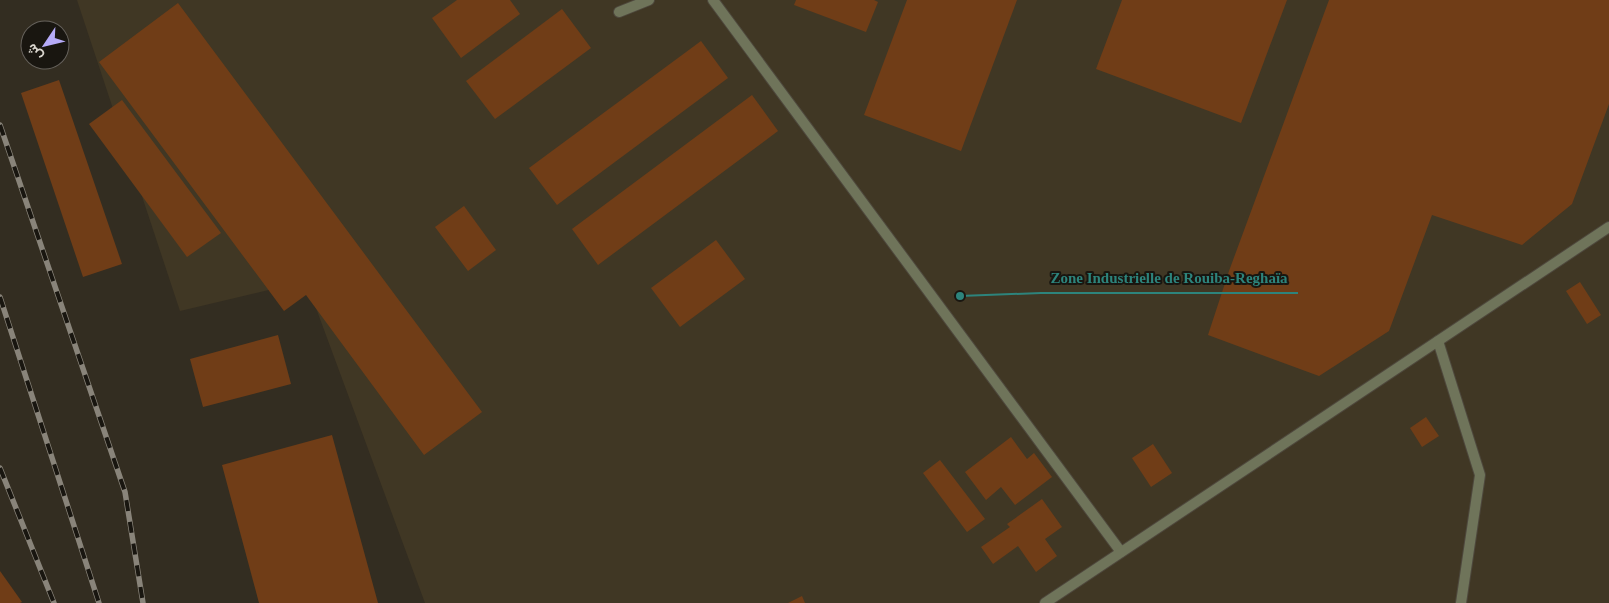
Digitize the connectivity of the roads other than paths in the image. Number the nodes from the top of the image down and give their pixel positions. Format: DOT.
graph roads {
  1 [pos="649,0"];
  2 [pos="713,0"];
  3 [pos="620,12"];
  4 [pos="1609,227"];
  5 [pos="1438,341"];
  6 [pos="1121,552"];
  7 [pos="1045,603"];
  8 [pos="1461,603"];
  1 -- 3 [label="street"];
  2 -- 6 [label="street"];
  4 -- 5 [label="street"];
  5 -- 6 [label="street"];
  5 -- 8 [label="street"];
  6 -- 7 [label="street"];
}
